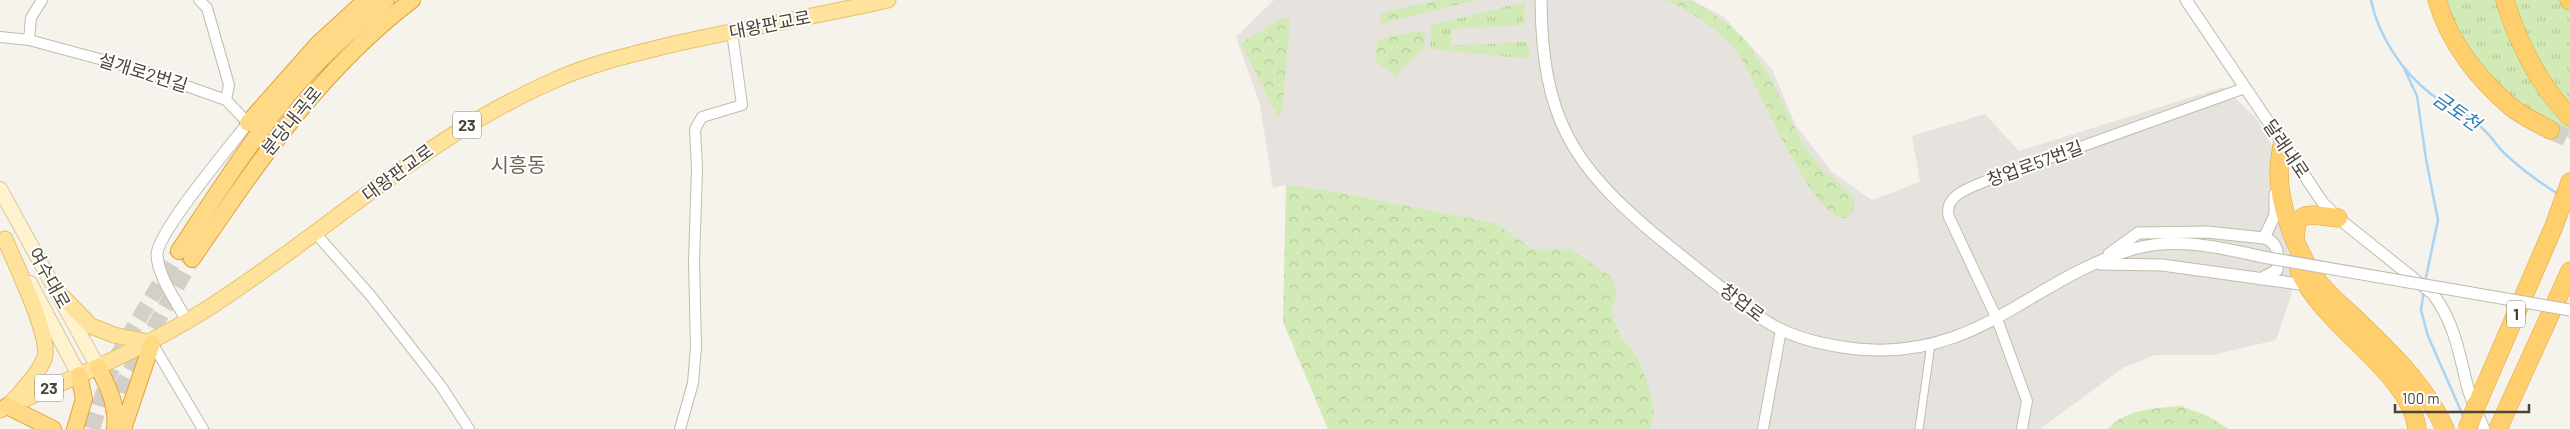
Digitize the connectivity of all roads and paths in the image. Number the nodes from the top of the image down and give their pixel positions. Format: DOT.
graph roads {
  1 [pos="42,0"];
  2 [pos="200,0"];
  3 [pos="366,0"];
  4 [pos="386,0"];
  5 [pos="412,0"];
  6 [pos="888,0"];
  7 [pos="1541,0"];
  8 [pos="2186,0"];
  9 [pos="2437,0"];
  10 [pos="2505,0"];
  11 [pos="732,32"];
  12 [pos="0,37"];
  13 [pos="28,40"];
  14 [pos="2245,88"];
  15 [pos="226,100"];
  16 [pos="2570,117"];
  17 [pos="248,123"];
  18 [pos="2550,130"];
  19 [pos="2282,145"];
  20 [pos="2570,182"];
  21 [pos="2274,188"];
  22 [pos="0,189"];
  23 [pos="2338,218"];
  24 [pos="316,234"];
  25 [pos="2,235"];
  26 [pos="2264,238"];
  27 [pos="2295,239"];
  28 [pos="2095,264"];
  29 [pos="2570,271"];
  30 [pos="2260,279"];
  31 [pos="2307,285"];
  32 [pos="56,290"];
  33 [pos="2570,310"];
  34 [pos="1997,319"];
  35 [pos="187,321"];
  36 [pos="1781,330"];
  37 [pos="152,342"];
  38 [pos="1931,344"];
  39 [pos="2378,353"];
  40 [pos="98,367"];
  41 [pos="2394,370"];
  42 [pos="79,375"];
  43 [pos="4,408"];
  44 [pos="684,417"];
  45 [pos="463,426"];
  46 [pos="54,429"];
  47 [pos="76,429"];
  48 [pos="115,429"];
  49 [pos="123,429"];
  50 [pos="203,429"];
  51 [pos="680,429"];
  52 [pos="691,429"];
  53 [pos="1764,429"];
  54 [pos="1919,429"];
  55 [pos="2022,429"];
  56 [pos="2417,429"];
  57 [pos="2445,429"];
  58 [pos="2467,429"];
  59 [pos="2484,429"];
  60 [pos="2498,429"];
  1 -- 13 [label="street"];
  2 -- 15 [label="street"];
  3 -- 17 [label="highway"];
  4 -- 5 [label="highway, 분당내곡로"];
  6 -- 11 [label="main road, 대왕판교로 / 23"];
  7 -- 36 [label="street, 창업로"];
  8 -- 14 [label="street, 달래내로"];
  9 -- 18 [label="highway"];
  10 -- 16 [label="highway"];
  11 -- 24 [label="main road, 대왕판교로 / 23"];
  11 -- 44 [label="street"];
  12 -- 13 [label="street, 설개로2번길"];
  13 -- 15 [label="street, 설개로2번길"];
  14 -- 19 [label="street, 달래내로"];
  14 -- 34 [label="street, 창업로57번길"];
  15 -- 17 [label="street, 설개로2번길"];
  17 -- 35 [label="street"];
  19 -- 21 [label="highway"];
  19 -- 23 [label="street, 달래내로"];
  19 -- 27 [label="highway"];
  20 -- 58 [label="highway, 1, bridge"];
  21 -- 26 [label="street"];
  21 -- 31 [label="highway"];
  22 -- 32 [label="main road, 여수대로"];
  23 -- 27 [label="highway"];
  23 -- 59 [label="street, 달래내로, bridge"];
  24 -- 35 [label="main road, 대왕판교로 / 23"];
  24 -- 45 [label="street"];
  25 -- 42 [label="main road, 여수대로"];
  25 -- 43 [label="main road"];
  26 -- 28 [label="street"];
  26 -- 30 [label="street"];
  27 -- 39 [label="highway"];
  28 -- 30 [label="street"];
  28 -- 33 [label="street, bridge"];
  28 -- 34 [label="street, 창업로"];
  29 -- 60 [label="highway, 1"];
  30 -- 31 [label="street"];
  31 -- 39 [label="highway"];
  32 -- 37 [label="main road"];
  32 -- 40 [label="main road, 여수대로"];
  34 -- 38 [label="street, 창업로"];
  34 -- 55 [label="street"];
  35 -- 37 [label="main road, 대왕판교로 / 23"];
  36 -- 38 [label="street, 창업로"];
  36 -- 53 [label="street"];
  37 -- 40 [label="main road, 대왕판교로 / 23"];
  37 -- 49 [label="highway"];
  37 -- 50 [label="street"];
  38 -- 54 [label="street"];
  39 -- 41 [label="highway"];
  40 -- 42 [label="main road, 대왕판교로 / 23"];
  40 -- 48 [label="highway"];
  41 -- 56 [label="highway"];
  41 -- 57 [label="highway"];
  42 -- 43 [label="main road, 대왕판교로 / 23"];
  42 -- 47 [label="highway"];
  43 -- 46 [label="highway"];
  44 -- 51 [label="street"];
  44 -- 52 [label="street"];
}
